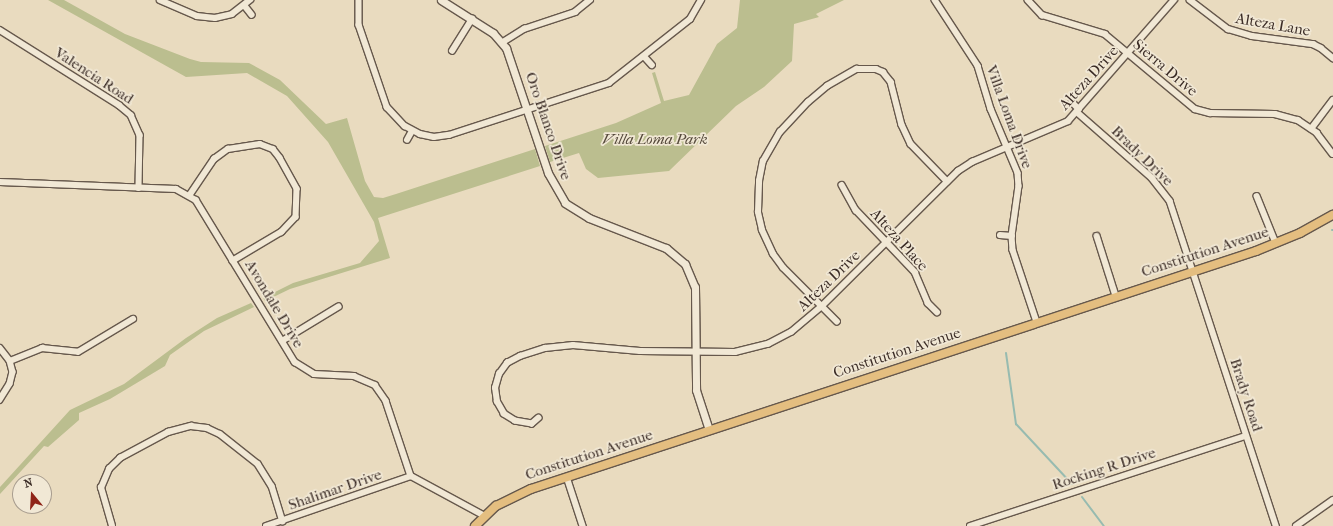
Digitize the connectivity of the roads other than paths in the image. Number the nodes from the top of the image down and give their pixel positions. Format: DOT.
graph roads {
  1 [pos="160,0"];
  2 [pos="250,0"];
  3 [pos="359,0"];
  4 [pos="441,0"];
  5 [pos="590,0"];
  6 [pos="701,0"];
  7 [pos="935,0"];
  8 [pos="1028,0"];
  9 [pos="1174,0"];
  10 [pos="1190,0"];
  11 [pos="245,6"];
  12 [pos="252,15"];
  13 [pos="472,19"];
  14 [pos="0,30"];
  15 [pos="503,42"];
  16 [pos="452,52"];
  17 [pos="1128,53"];
  18 [pos="644,56"];
  19 [pos="1333,58"];
  20 [pos="652,65"];
  21 [pos="1333,100"];
  22 [pos="1072,102"];
  23 [pos="528,110"];
  24 [pos="1078,110"];
  25 [pos="1311,129"];
  26 [pos="412,130"];
  27 [pos="407,140"];
  28 [pos="1006,148"];
  29 [pos="1333,154"];
  30 [pos="947,181"];
  31 [pos="0,182"];
  32 [pos="842,184"];
  33 [pos="139,188"];
  34 [pos="189,196"];
  35 [pos="1257,196"];
  36 [pos="1333,215"];
  37 [pos="1000,235"];
  38 [pos="1012,236"];
  39 [pos="1097,236"];
  40 [pos="886,241"];
  41 [pos="1276,243"];
  42 [pos="233,261"];
  43 [pos="1193,272"];
  44 [pos="1116,296"];
  45 [pos="338,307"];
  46 [pos="821,307"];
  47 [pos="938,312"];
  48 [pos="133,319"];
  49 [pos="837,322"];
  50 [pos="1037,322"];
  51 [pos="282,341"];
  52 [pos="0,348"];
  53 [pos="694,352"];
  54 [pos="10,361"];
  55 [pos="0,400"];
  56 [pos="539,418"];
  57 [pos="709,430"];
  58 [pos="1246,436"];
  59 [pos="411,476"];
  60 [pos="567,477"];
  61 [pos="1333,500"];
  62 [pos="485,516"];
  63 [pos="283,521"];
  64 [pos="112,526"];
  65 [pos="266,526"];
  66 [pos="475,526"];
  67 [pos="583,526"];
  68 [pos="970,526"];
  69 [pos="1276,526"];
  70 [pos="1296,526"];
  1 -- 11 [label="street"];
  2 -- 11 [label="street"];
  3 -- 26 [label="street"];
  4 -- 13 [label="street"];
  5 -- 15 [label="street"];
  6 -- 18 [label="street"];
  7 -- 28 [label="street, Villa Loma Drive"];
  8 -- 17 [label="street, Sierra Drive"];
  9 -- 17 [label="street, Alteza Drive"];
  10 -- 19 [label="street, Alteza Lane"];
  11 -- 12 [label="street"];
  13 -- 15 [label="street"];
  13 -- 16 [label="street"];
  14 -- 33 [label="street, Valencia Road"];
  15 -- 23 [label="street, Oro Blanco Drive"];
  17 -- 24 [label="street, Alteza Drive"];
  17 -- 25 [label="street, Sierra Drive"];
  18 -- 20 [label="street"];
  18 -- 23 [label="street"];
  21 -- 25 [label="street"];
  22 -- 24 [label="street, Brady Drive"];
  23 -- 26 [label="street"];
  23 -- 53 [label="street, Oro Blanco Drive"];
  24 -- 28 [label="street, Alteza Drive"];
  24 -- 43 [label="street, Brady Drive"];
  25 -- 29 [label="street, Sierra Drive"];
  26 -- 27 [label="street"];
  28 -- 30 [label="street, Alteza Drive"];
  28 -- 38 [label="street, Villa Loma Drive"];
  30 -- 40 [label="street, Alteza Drive"];
  30 -- 46 [label="street"];
  31 -- 33 [label="street, Avondale Drive"];
  32 -- 40 [label="street, Alteza Place"];
  33 -- 34 [label="street, Avondale Drive"];
  34 -- 42 [label="street, Avondale Drive"];
  34 -- 42 [label="street"];
  35 -- 41 [label="street"];
  36 -- 41 [label="main road, Constitution Avenue"];
  37 -- 38 [label="street"];
  38 -- 50 [label="street, Villa Loma Drive"];
  39 -- 44 [label="street"];
  40 -- 46 [label="street, Alteza Drive"];
  40 -- 47 [label="street, Alteza Place"];
  41 -- 43 [label="main road, Constitution Avenue"];
  42 -- 51 [label="street, Avondale Drive"];
  43 -- 44 [label="main road, Constitution Avenue"];
  43 -- 58 [label="street, Brady Road"];
  44 -- 50 [label="main road, Constitution Avenue"];
  45 -- 51 [label="street"];
  46 -- 49 [label="street"];
  46 -- 53 [label="street, Alteza Drive"];
  48 -- 54 [label="street"];
  50 -- 57 [label="main road, Constitution Avenue"];
  51 -- 59 [label="street, Avondale Drive"];
  52 -- 54 [label="street"];
  53 -- 56 [label="street, Alteza Drive"];
  53 -- 57 [label="street, Oro Blanco Drive"];
  54 -- 55 [label="street"];
  57 -- 60 [label="main road, Constitution Avenue"];
  58 -- 68 [label="street, Rocking R Drive"];
  58 -- 69 [label="street, Brady Road"];
  59 -- 62 [label="street"];
  59 -- 63 [label="street, Shalimar Drive"];
  60 -- 62 [label="main road, Constitution Avenue"];
  60 -- 67 [label="street"];
  61 -- 70 [label="street"];
  62 -- 66 [label="main road, Constitution Avenue"];
  63 -- 64 [label="street"];
  63 -- 65 [label="street, Shalimar Drive"];
}
